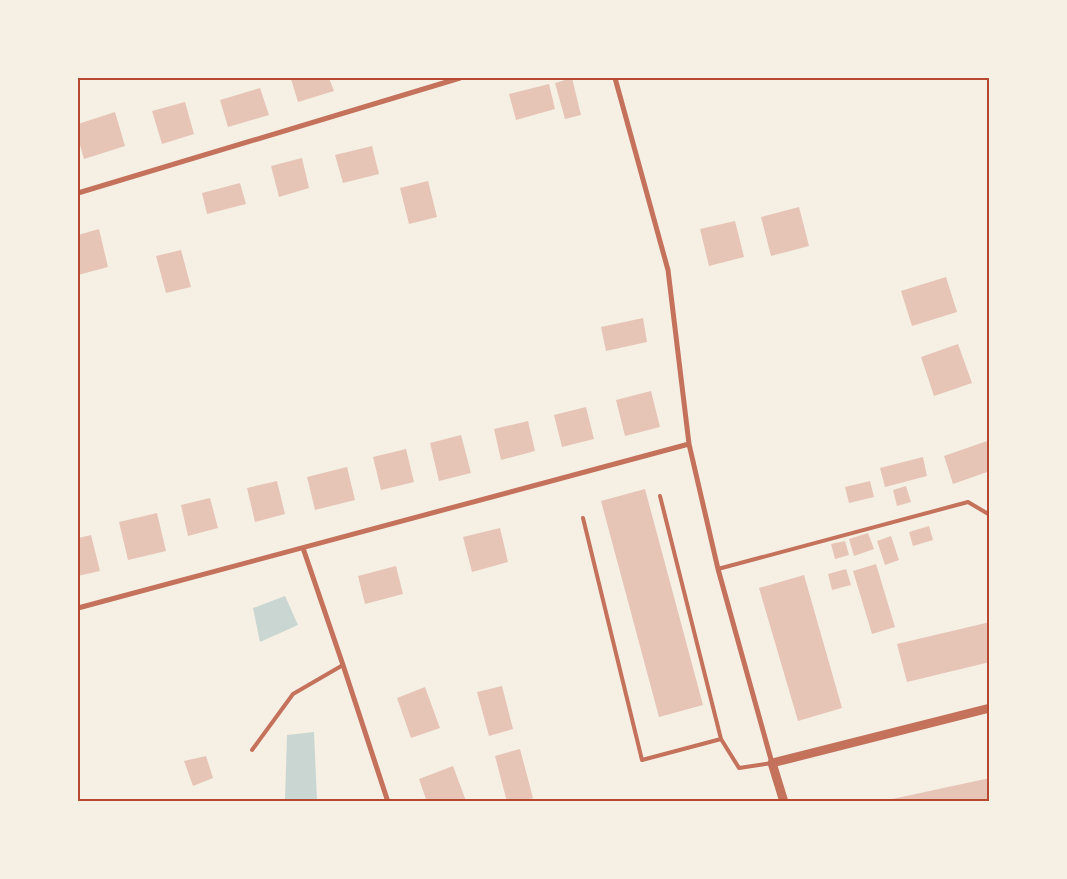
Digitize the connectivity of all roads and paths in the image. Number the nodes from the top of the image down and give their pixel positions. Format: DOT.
graph roads {
  1 [pos="460,78"];
  2 [pos="615,78"];
  3 [pos="78,194"];
  4 [pos="689,444"];
  5 [pos="660,496"];
  6 [pos="990,515"];
  7 [pos="583,518"];
  8 [pos="303,548"];
  9 [pos="718,569"];
  10 [pos="78,608"];
  11 [pos="343,665"];
  12 [pos="990,708"];
  13 [pos="721,738"];
  14 [pos="252,750"];
  15 [pos="772,763"];
  16 [pos="388,802"];
  17 [pos="784,802"];
  1 -- 3 [label="street"];
  2 -- 4 [label="street"];
  4 -- 8 [label="street"];
  4 -- 9 [label="street"];
  5 -- 13 [label="lane"];
  6 -- 9 [label="lane"];
  7 -- 13 [label="lane"];
  8 -- 10 [label="street"];
  8 -- 11 [label="street"];
  9 -- 15 [label="street"];
  11 -- 14 [label="lane"];
  11 -- 16 [label="street"];
  12 -- 15 [label="street"];
  13 -- 15 [label="lane"];
  15 -- 17 [label="street"];
}
